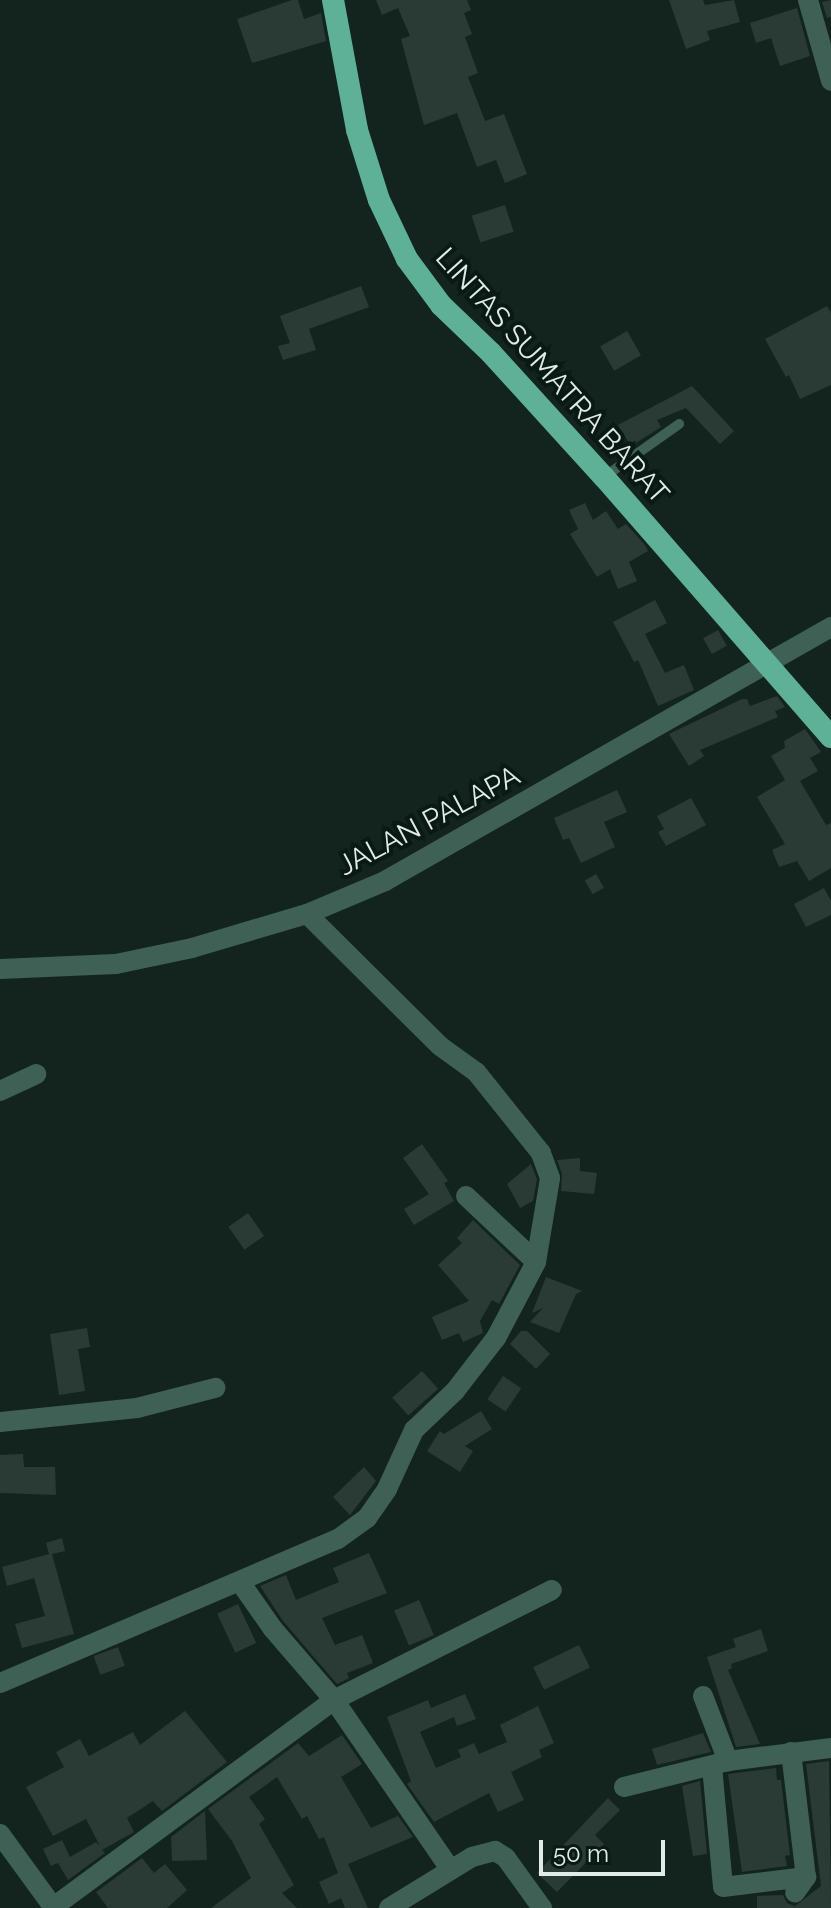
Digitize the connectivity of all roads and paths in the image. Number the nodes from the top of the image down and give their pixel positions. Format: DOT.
graph roads {
  1 [pos="333,0"];
  2 [pos="808,0"];
  3 [pos="831,81"];
  4 [pos="679,424"];
  5 [pos="604,477"];
  6 [pos="831,627"];
  7 [pos="766,665"];
  8 [pos="831,737"];
  9 [pos="307,914"];
  10 [pos="0,969"];
  11 [pos="36,1074"];
  12 [pos="0,1091"];
  13 [pos="466,1196"];
  14 [pos="536,1262"];
  15 [pos="215,1388"];
  16 [pos="0,1422"];
  17 [pos="240,1582"];
  18 [pos="552,1590"];
  19 [pos="0,1683"];
  20 [pos="703,1696"];
  21 [pos="334,1700"];
  22 [pos="831,1748"];
  23 [pos="791,1752"];
  24 [pos="720,1763"];
  25 [pos="624,1787"];
  26 [pos="0,1834"];
  27 [pos="451,1870"];
  28 [pos="53,1908"];
  29 [pos="389,1908"];
  30 [pos="542,1908"];
  1 -- 5 [label="highway, LINTAS SUMATRA BARAT"];
  2 -- 3 [label="street"];
  4 -- 5 [label="lane"];
  5 -- 7 [label="highway, LINTAS SUMATRA BARAT"];
  6 -- 7 [label="street, JALAN PALAPA"];
  7 -- 8 [label="highway, LINTAS SUMATRA BARAT"];
  7 -- 9 [label="street, JALAN PALAPA"];
  9 -- 10 [label="street, JALAN PALAPA"];
  9 -- 14 [label="street"];
  11 -- 12 [label="street"];
  13 -- 14 [label="street"];
  14 -- 17 [label="street"];
  15 -- 16 [label="street"];
  17 -- 19 [label="street"];
  17 -- 21 [label="street"];
  18 -- 21 [label="street"];
  20 -- 24 [label="street"];
  21 -- 27 [label="street"];
  21 -- 28 [label="street"];
  22 -- 23 [label="street"];
  23 -- 24 [label="street"];
  23 -- 24 [label="street"];
  24 -- 25 [label="street"];
  26 -- 28 [label="street"];
  27 -- 29 [label="street"];
  27 -- 30 [label="street"];
}
